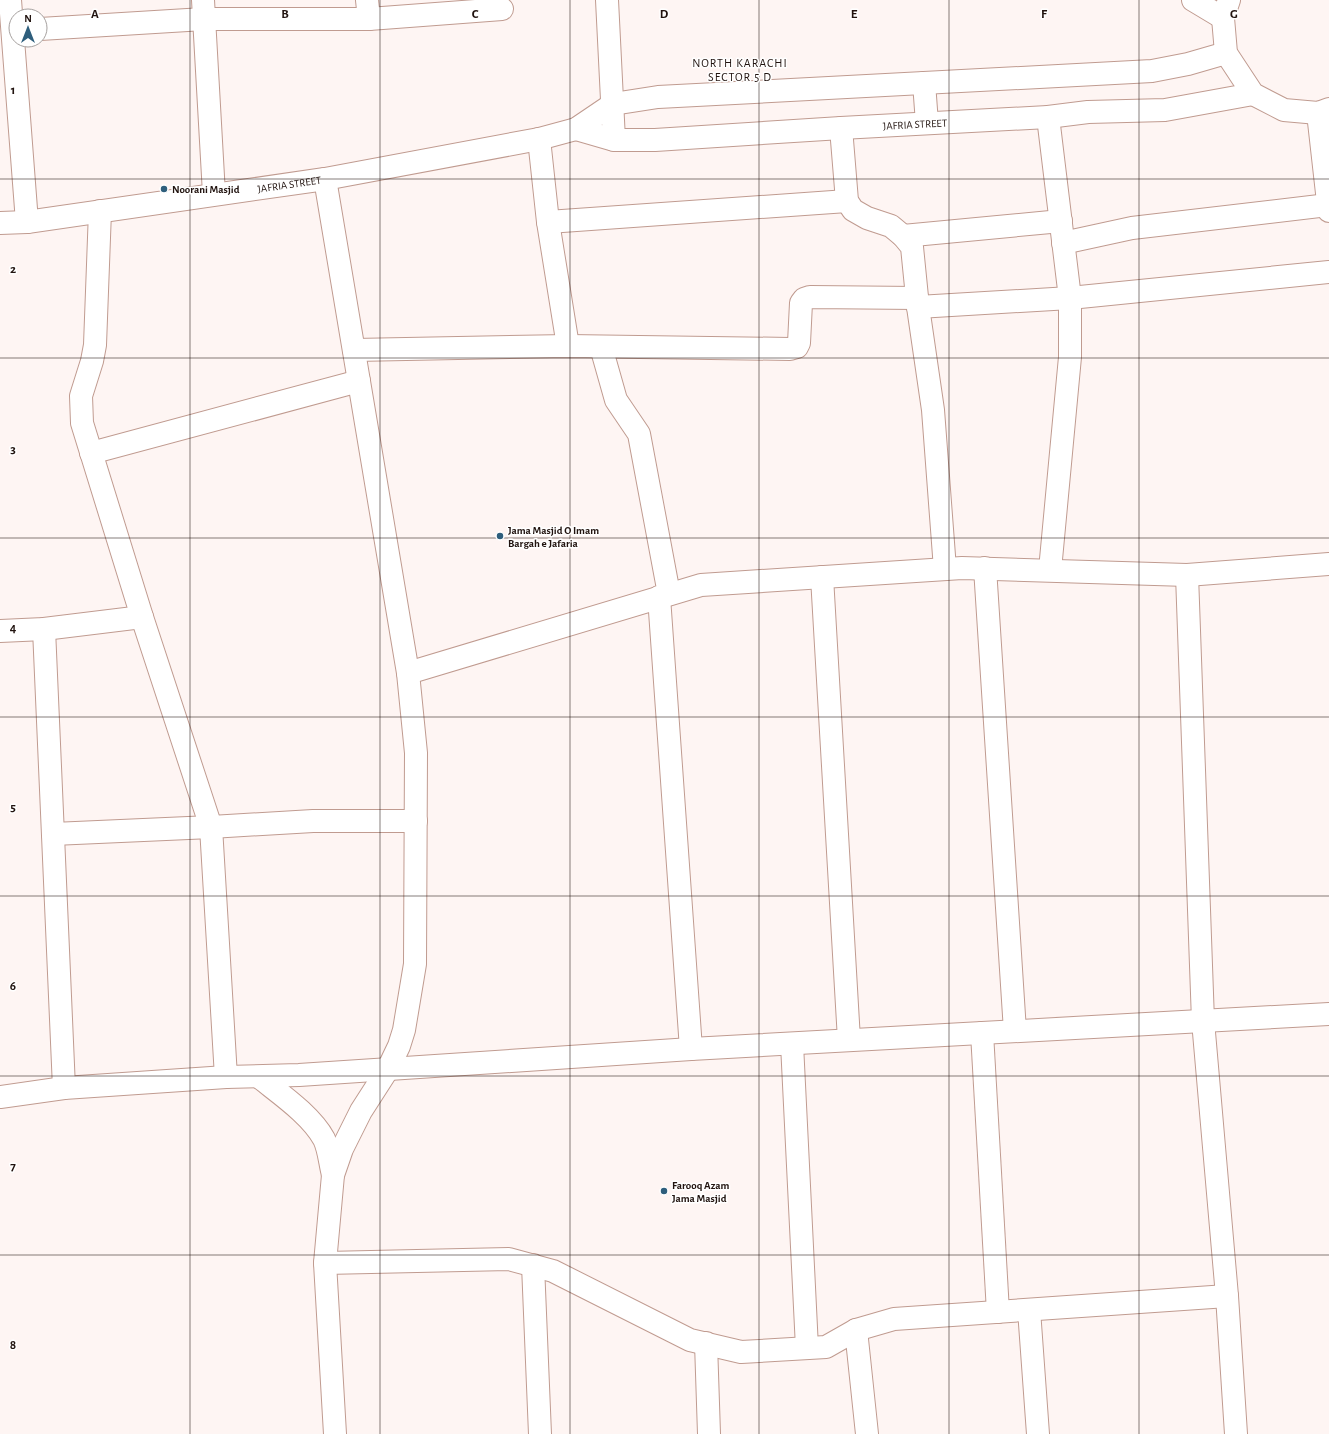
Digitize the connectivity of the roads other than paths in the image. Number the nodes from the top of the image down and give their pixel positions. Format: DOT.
graph roads {
  1 [pos="607,0"];
  2 [pos="1193,0"];
  3 [pos="502,9"];
  4 [pos="1226,9"];
  5 [pos="204,10"];
  6 [pos="368,10"];
  7 [pos="48,28"];
  8 [pos="16,48"];
  9 [pos="1226,53"];
  10 [pos="924,83"];
  11 [pos="1253,94"];
  12 [pos="612,104"];
  13 [pos="1324,111"];
  14 [pos="1048,117"];
  15 [pos="927,123"];
  16 [pos="841,128"];
  17 [pos="576,129"];
  18 [pos="539,139"];
  19 [pos="614,140"];
  20 [pos="325,179"];
  21 [pos="214,194"];
  22 [pos="847,201"];
  23 [pos="1329,208"];
  24 [pos="100,211"];
  25 [pos="1061,221"];
  26 [pos="27,222"];
  27 [pos="548,222"];
  28 [pos="0,223"];
  29 [pos="903,236"];
  30 [pos="1063,243"];
  31 [pos="1329,272"];
  32 [pos="1070,298"];
  33 [pos="917,302"];
  34 [pos="568,346"];
  35 [pos="601,347"];
  36 [pos="354,350"];
  37 [pos="359,381"];
  38 [pos="91,453"];
  39 [pos="1329,564"];
  40 [pos="985,568"];
  41 [pos="945,569"];
  42 [pos="1050,570"];
  43 [pos="1187,575"];
  44 [pos="822,577"];
  45 [pos="664,596"];
  46 [pos="142,617"];
  47 [pos="44,629"];
  48 [pos="0,630"];
  49 [pos="408,673"];
  50 [pos="416,821"];
  51 [pos="210,827"];
  52 [pos="53,834"];
  53 [pos="1329,1014"];
  54 [pos="1203,1021"];
  55 [pos="1015,1031"];
  56 [pos="982,1033"];
  57 [pos="849,1040"];
  58 [pos="792,1044"];
  59 [pos="691,1049"];
  60 [pos="388,1069"];
  61 [pos="226,1077"];
  62 [pos="259,1077"];
  63 [pos="64,1088"];
  64 [pos="0,1097"];
  65 [pos="333,1175"];
  66 [pos="325,1263"];
  67 [pos="533,1266"];
  68 [pos="1227,1296"];
  69 [pos="1029,1310"];
  70 [pos="998,1312"];
  71 [pos="856,1330"];
  72 [pos="706,1343"];
  73 [pos="807,1348"];
  74 [pos="335,1434"];
  75 [pos="540,1434"];
  76 [pos="709,1434"];
  77 [pos="867,1434"];
  78 [pos="1038,1434"];
  79 [pos="1236,1434"];
  1 -- 12 [label="street"];
  2 -- 4 [label="street"];
  3 -- 6 [label="street"];
  4 -- 9 [label="street"];
  5 -- 6 [label="street"];
  5 -- 7 [label="street"];
  5 -- 21 [label="street"];
  8 -- 26 [label="street"];
  9 -- 10 [label="street, JAFRIA STREET"];
  9 -- 11 [label="street"];
  10 -- 12 [label="street, JAFRIA STREET"];
  10 -- 15 [label="street"];
  11 -- 13 [label="street"];
  11 -- 14 [label="street, JAFRIA STREET"];
  12 -- 17 [label="street, JAFRIA STREET"];
  12 -- 19 [label="street"];
  13 -- 23 [label="street"];
  14 -- 15 [label="street, JAFRIA STREET"];
  14 -- 25 [label="street"];
  15 -- 16 [label="street, JAFRIA STREET"];
  16 -- 19 [label="street, JAFRIA STREET"];
  16 -- 22 [label="street"];
  17 -- 18 [label="street, JAFRIA STREET"];
  17 -- 19 [label="street, JAFRIA STREET"];
  18 -- 20 [label="street, JAFRIA STREET"];
  18 -- 27 [label="street"];
  20 -- 21 [label="street, JAFRIA STREET"];
  20 -- 36 [label="street"];
  21 -- 24 [label="street, JAFRIA STREET"];
  22 -- 27 [label="street"];
  22 -- 29 [label="street"];
  23 -- 30 [label="street"];
  24 -- 26 [label="street, JAFRIA STREET"];
  24 -- 38 [label="street"];
  25 -- 29 [label="street"];
  25 -- 30 [label="street"];
  26 -- 28 [label="street, JAFRIA STREET"];
  27 -- 34 [label="street"];
  29 -- 33 [label="street"];
  30 -- 32 [label="street"];
  31 -- 32 [label="street"];
  32 -- 33 [label="street"];
  32 -- 42 [label="street"];
  33 -- 35 [label="street"];
  33 -- 41 [label="street"];
  34 -- 35 [label="street"];
  34 -- 36 [label="street"];
  35 -- 45 [label="street"];
  36 -- 37 [label="street"];
  37 -- 38 [label="street"];
  37 -- 49 [label="street"];
  38 -- 46 [label="street"];
  39 -- 43 [label="street"];
  40 -- 41 [label="street"];
  40 -- 42 [label="street"];
  40 -- 55 [label="street"];
  41 -- 44 [label="street"];
  42 -- 43 [label="street"];
  43 -- 54 [label="street"];
  44 -- 45 [label="street"];
  44 -- 57 [label="street"];
  45 -- 49 [label="street"];
  45 -- 59 [label="street"];
  46 -- 47 [label="street"];
  46 -- 51 [label="street"];
  47 -- 48 [label="street"];
  47 -- 52 [label="street"];
  49 -- 50 [label="street"];
  50 -- 51 [label="street"];
  50 -- 60 [label="street"];
  51 -- 52 [label="street"];
  51 -- 61 [label="street"];
  52 -- 63 [label="street"];
  53 -- 54 [label="street"];
  54 -- 55 [label="street"];
  54 -- 68 [label="street"];
  55 -- 56 [label="street"];
  56 -- 57 [label="street"];
  56 -- 70 [label="street"];
  57 -- 58 [label="street"];
  58 -- 59 [label="street"];
  58 -- 73 [label="street"];
  59 -- 60 [label="street"];
  60 -- 62 [label="street"];
  60 -- 65 [label="street"];
  61 -- 62 [label="street"];
  61 -- 63 [label="street"];
  62 -- 65 [label="street"];
  63 -- 64 [label="street"];
  65 -- 66 [label="street"];
  66 -- 67 [label="street"];
  66 -- 74 [label="street"];
  67 -- 72 [label="street"];
  67 -- 75 [label="street"];
  68 -- 69 [label="street"];
  68 -- 79 [label="street"];
  69 -- 70 [label="street"];
  69 -- 78 [label="street"];
  70 -- 71 [label="street"];
  71 -- 73 [label="street"];
  71 -- 77 [label="street"];
  72 -- 73 [label="street"];
  72 -- 76 [label="street"];
}
